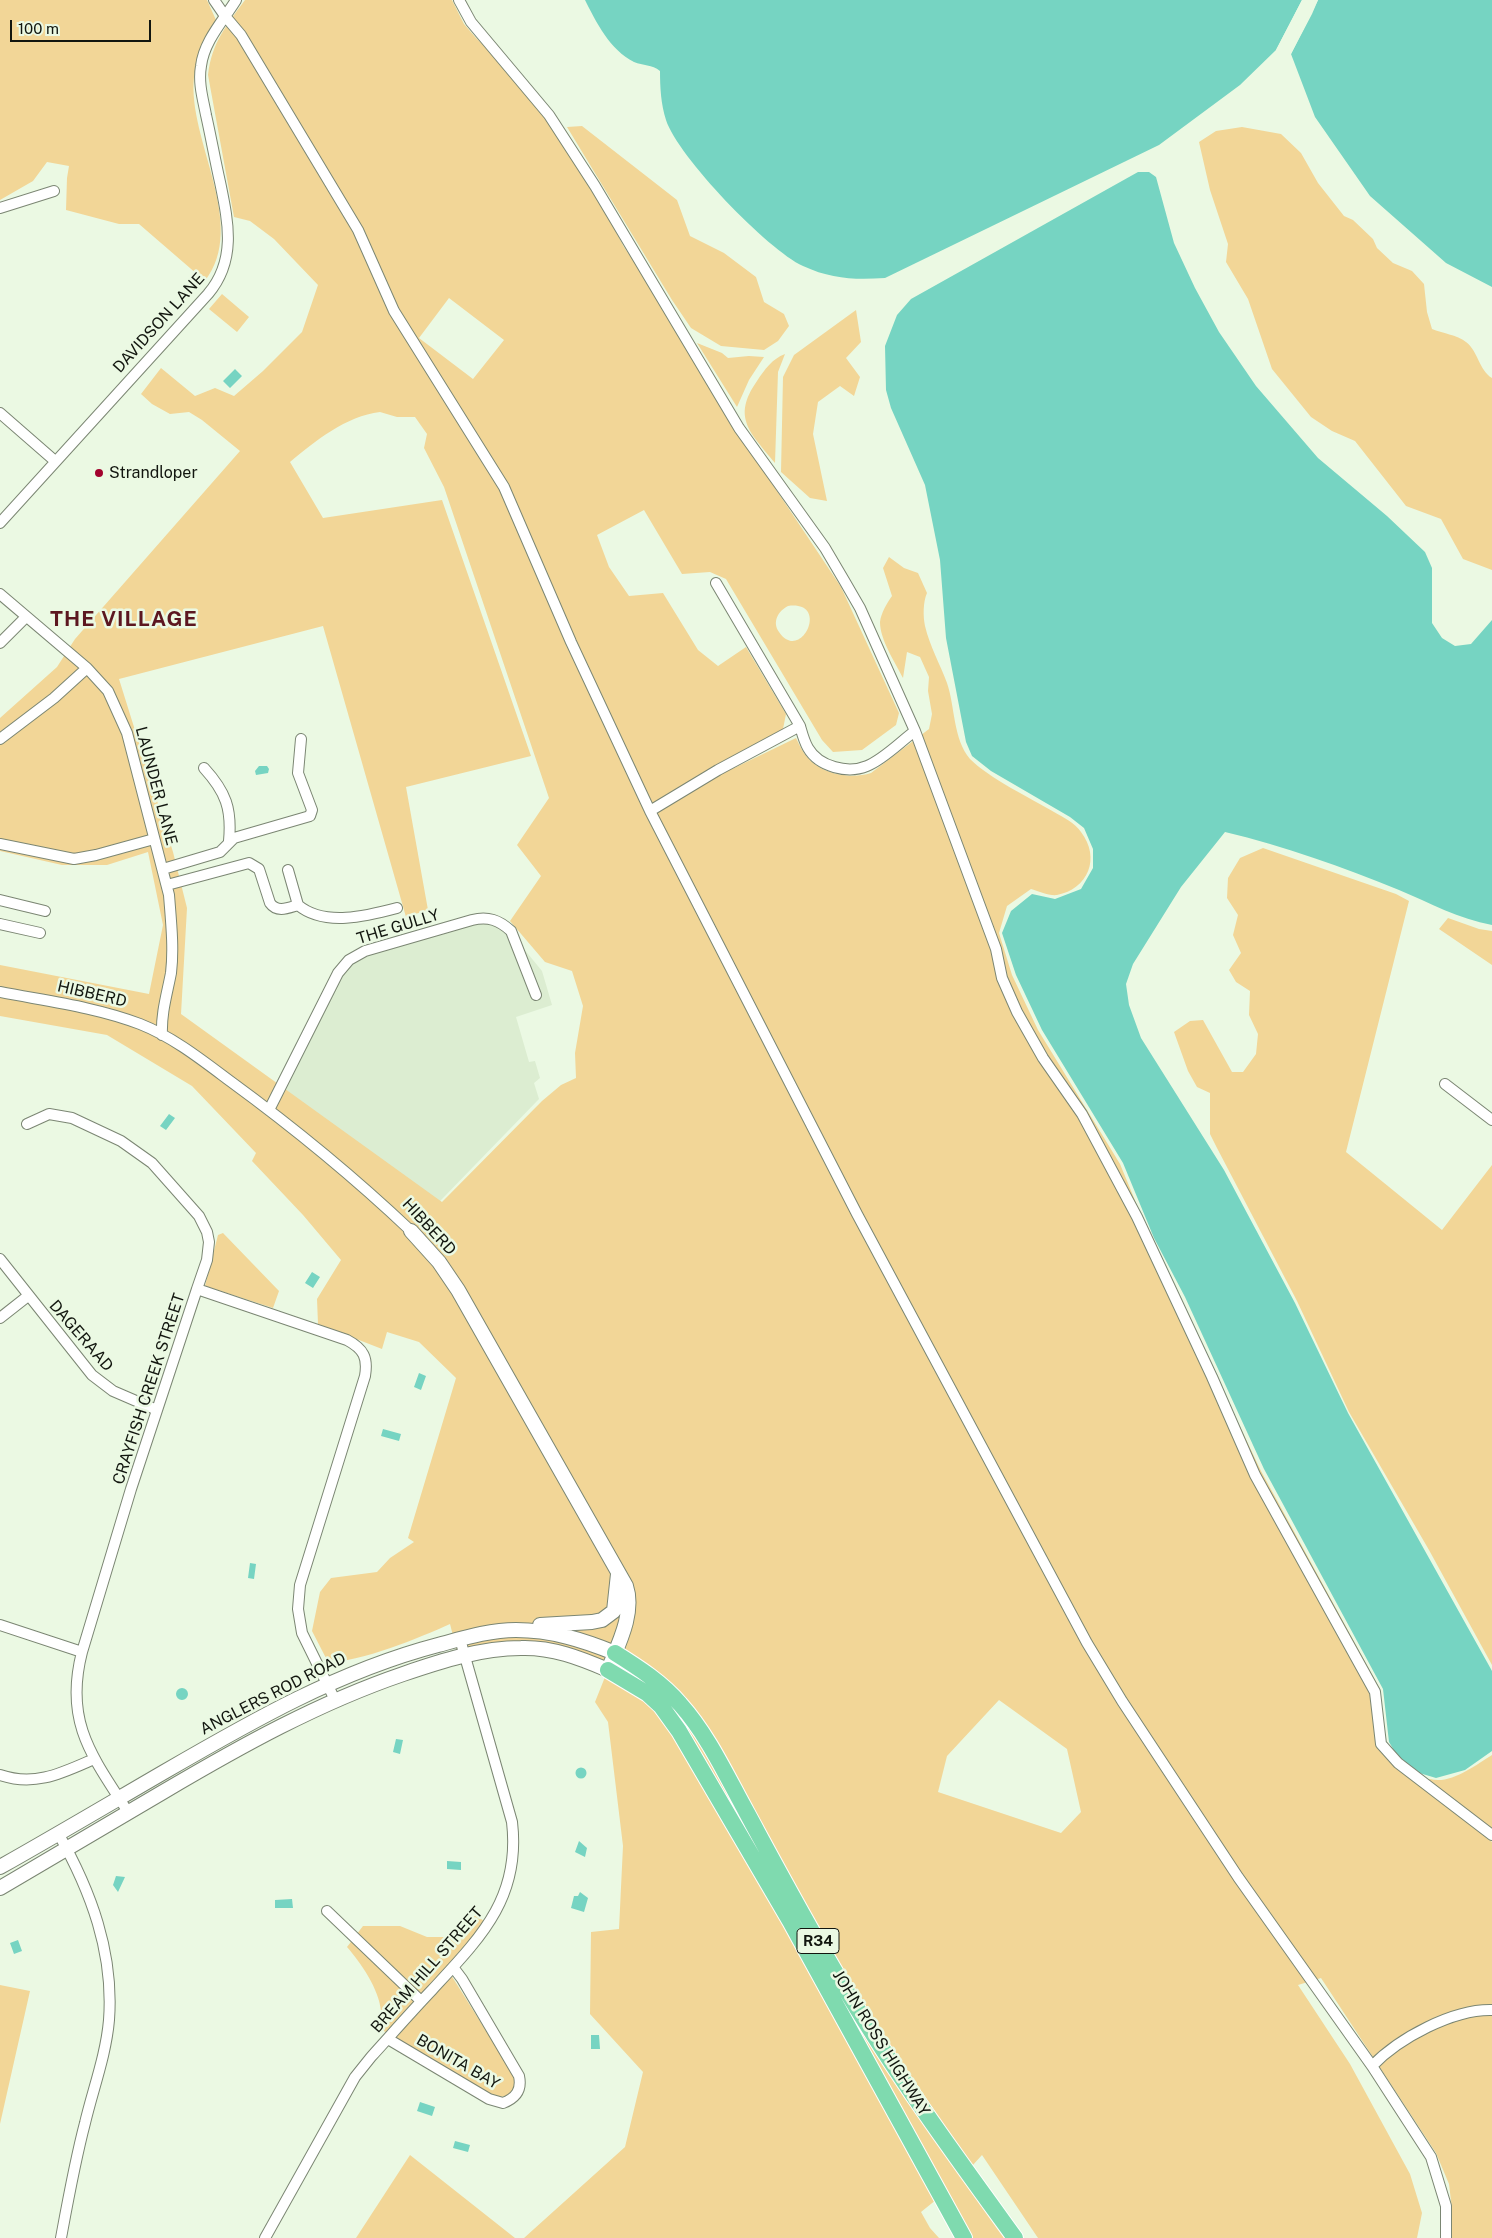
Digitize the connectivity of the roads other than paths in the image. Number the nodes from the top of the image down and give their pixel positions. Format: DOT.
graph roads {
  1 [pos="214,0"];
  2 [pos="236,0"];
  3 [pos="459,0"];
  4 [pos="224,16"];
  5 [pos="54,191"];
  6 [pos="0,208"];
  7 [pos="0,413"];
  8 [pos="55,461"];
  9 [pos="0,523"];
  10 [pos="716,583"];
  11 [pos="0,594"];
  12 [pos="26,616"];
  13 [pos="0,643"];
  14 [pos="87,668"];
  15 [pos="800,726"];
  16 [pos="915,732"];
  17 [pos="0,739"];
  18 [pos="301,739"];
  19 [pos="204,768"];
  20 [pos="650,811"];
  21 [pos="154,839"];
  22 [pos="229,841"];
  23 [pos="0,844"];
  24 [pos="162,869"];
  25 [pos="288,870"];
  26 [pos="167,885"];
  27 [pos="0,900"];
  28 [pos="298,905"];
  29 [pos="398,908"];
  30 [pos="45,911"];
  31 [pos="0,924"];
  32 [pos="40,934"];
  33 [pos="0,992"];
  34 [pos="536,995"];
  35 [pos="162,1035"];
  36 [pos="1445,1084"];
  37 [pos="269,1110"];
  38 [pos="1492,1120"];
  39 [pos="27,1124"];
  40 [pos="411,1231"];
  41 [pos="0,1259"];
  42 [pos="197,1289"];
  43 [pos="28,1296"];
  44 [pos="0,1318"];
  45 [pos="157,1410"];
  46 [pos="618,1574"];
  47 [pos="0,1625"];
  48 [pos="515,1630"];
  49 [pos="460,1639"];
  50 [pos="82,1652"];
  51 [pos="615,1653"];
  52 [pos="463,1656"];
  53 [pos="608,1670"];
  54 [pos="327,1684"];
  55 [pos="335,1700"];
  56 [pos="94,1759"];
  57 [pos="0,1776"];
  58 [pos="119,1798"];
  59 [pos="128,1812"];
  60 [pos="58,1833"];
  61 [pos="1492,1835"];
  62 [pos="67,1848"];
  63 [pos="0,1867"];
  64 [pos="0,1888"];
  65 [pos="327,1911"];
  66 [pos="453,1967"];
  67 [pos="421,2001"];
  68 [pos="1492,2010"];
  69 [pos="388,2039"];
  70 [pos="1372,2066"];
  71 [pos="61,2238"];
  72 [pos="265,2238"];
  73 [pos="964,2238"];
  74 [pos="1015,2238"];
  75 [pos="1446,2238"];
  1 -- 4 [label="street"];
  2 -- 4 [label="street, DAVIDSON LANE"];
  3 -- 16 [label="street"];
  4 -- 8 [label="street, DAVIDSON LANE"];
  4 -- 20 [label="street"];
  5 -- 6 [label="street"];
  7 -- 8 [label="street"];
  8 -- 9 [label="street, DAVIDSON LANE"];
  10 -- 15 [label="street"];
  11 -- 12 [label="street, LAUNDER LANE"];
  12 -- 13 [label="street"];
  12 -- 14 [label="street, LAUNDER LANE"];
  14 -- 17 [label="street"];
  14 -- 21 [label="street, LAUNDER LANE"];
  15 -- 16 [label="street"];
  15 -- 20 [label="street"];
  16 -- 61 [label="street"];
  18 -- 22 [label="street"];
  19 -- 22 [label="street"];
  20 -- 70 [label="street"];
  21 -- 23 [label="street"];
  21 -- 24 [label="street, LAUNDER LANE"];
  22 -- 24 [label="street"];
  24 -- 26 [label="street, LAUNDER LANE"];
  25 -- 28 [label="street"];
  26 -- 28 [label="street"];
  26 -- 35 [label="street, LAUNDER LANE"];
  27 -- 30 [label="street"];
  28 -- 29 [label="street"];
  31 -- 32 [label="street"];
  33 -- 35 [label="street, HIBBERD"];
  34 -- 37 [label="street, THE GULLY"];
  35 -- 37 [label="street, HIBBERD"];
  36 -- 38 [label="street"];
  37 -- 40 [label="street, HIBBERD"];
  39 -- 42 [label="street"];
  40 -- 46 [label="street, HIBBERD"];
  41 -- 43 [label="street, DAGERAAD"];
  42 -- 45 [label="street, CRAYFISH CREEK STREET"];
  42 -- 54 [label="street, CRAYFISH CREEK STREET"];
  43 -- 44 [label="street"];
  43 -- 45 [label="street, DAGERAAD"];
  45 -- 50 [label="street, CRAYFISH CREEK STREET"];
  46 -- 48 [label="street"];
  46 -- 51 [label="street, HIBBERD"];
  47 -- 50 [label="street"];
  48 -- 49 [label="street, ANGLERS ROD ROAD"];
  48 -- 51 [label="street, ANGLERS ROD ROAD"];
  49 -- 52 [label="street, BREAM HILL STREET"];
  49 -- 54 [label="street, ANGLERS ROD ROAD"];
  50 -- 56 [label="street, CRAYFISH CREEK STREET"];
  51 -- 53 [label="street, HIBBERD"];
  51 -- 74 [label="main road, JOHN ROSS HIGHWAY / R34"];
  52 -- 53 [label="street, ANGLERS ROD ROAD"];
  52 -- 55 [label="street, ANGLERS ROD ROAD"];
  52 -- 66 [label="street, BREAM HILL STREET"];
  53 -- 73 [label="main road, JOHN ROSS HIGHWAY / R34"];
  54 -- 55 [label="street, CRAYFISH CREEK STREET"];
  54 -- 58 [label="street, ANGLERS ROD ROAD"];
  55 -- 59 [label="street, ANGLERS ROD ROAD"];
  56 -- 57 [label="street"];
  56 -- 58 [label="street, CRAYFISH CREEK STREET"];
  58 -- 59 [label="street, CRAYFISH CREEK STREET"];
  58 -- 60 [label="street, ANGLERS ROD ROAD"];
  59 -- 62 [label="street, ANGLERS ROD ROAD"];
  60 -- 62 [label="street"];
  60 -- 63 [label="street, ANGLERS ROD ROAD"];
  62 -- 64 [label="street, ANGLERS ROD ROAD"];
  62 -- 71 [label="street"];
  65 -- 67 [label="street"];
  66 -- 67 [label="street, BREAM HILL STREET"];
  66 -- 69 [label="street, BONITA BAY"];
  67 -- 69 [label="street, BREAM HILL STREET"];
  68 -- 70 [label="street"];
  69 -- 72 [label="street, BREAM HILL STREET"];
  70 -- 75 [label="street"];
}
